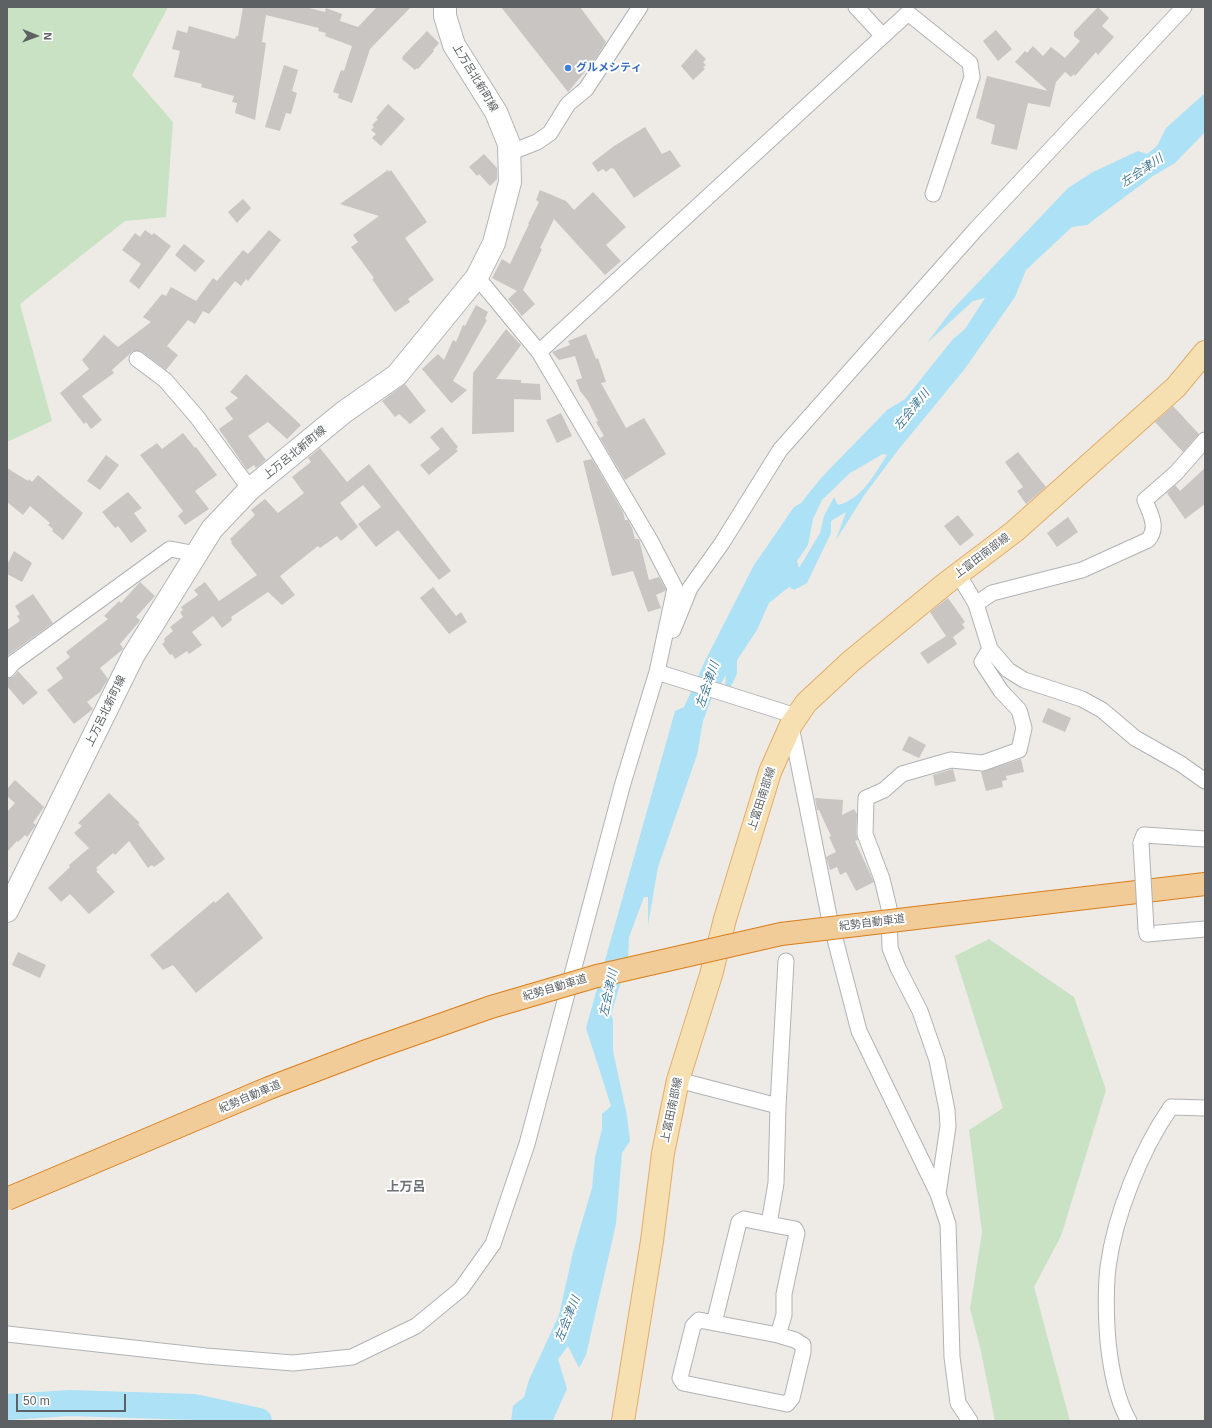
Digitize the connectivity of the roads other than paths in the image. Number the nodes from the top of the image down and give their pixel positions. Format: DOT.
graph roads {
  1 [pos="445,7"];
  2 [pos="640,7"];
  3 [pos="856,7"];
  4 [pos="1184,7"];
  5 [pos="883,36"];
  6 [pos="509,152"];
  7 [pos="933,194"];
  8 [pos="477,277"];
  9 [pos="539,352"];
  10 [pos="1205,352"];
  11 [pos="137,359"];
  12 [pos="1205,440"];
  13 [pos="250,489"];
  14 [pos="197,554"];
  15 [pos="958,574"];
  16 [pos="976,604"];
  17 [pos="990,649"];
  18 [pos="7,670"];
  19 [pos="663,674"];
  20 [pos="788,717"];
  21 [pos="1205,782"];
  22 [pos="1205,839"];
  23 [pos="1205,884"];
  24 [pos="7,911"];
  25 [pos="1205,928"];
  26 [pos="786,961"];
  27 [pos="678,1080"];
  28 [pos="778,1106"];
  29 [pos="1205,1108"];
  30 [pos="938,1194"];
  31 [pos="7,1199"];
  32 [pos="769,1224"];
  33 [pos="714,1323"];
  34 [pos="7,1334"];
  35 [pos="778,1336"];
  36 [pos="623,1421"];
  37 [pos="970,1421"];
  38 [pos="1129,1421"];
  1 -- 6 [label="main road, 上万呂北新町線"];
  2 -- 6 [label="street"];
  3 -- 5 [label="street"];
  4 -- 19 [label="street"];
  5 -- 7 [label="street"];
  5 -- 9 [label="street"];
  6 -- 8 [label="main road, 上万呂北新町線"];
  8 -- 9 [label="street"];
  8 -- 13 [label="main road, 上万呂北新町線"];
  9 -- 19 [label="street"];
  10 -- 15 [label="main road, 上富田南部線"];
  11 -- 13 [label="street"];
  12 -- 16 [label="street"];
  13 -- 14 [label="main road, 上万呂北新町線"];
  14 -- 18 [label="street"];
  14 -- 24 [label="main road, 上万呂北新町線"];
  15 -- 16 [label="street"];
  15 -- 20 [label="main road, 上富田南部線"];
  16 -- 17 [label="street"];
  17 -- 21 [label="street"];
  17 -- 30 [label="street"];
  19 -- 20 [label="street"];
  19 -- 34 [label="street"];
  20 -- 27 [label="main road, 上富田南部線"];
  20 -- 30 [label="street"];
  22 -- 25 [label="street, bridge"];
  23 -- 31 [label="highway, 紀勢自動車道, bridge"];
  26 -- 28 [label="street"];
  27 -- 28 [label="street"];
  27 -- 36 [label="main road, 上富田南部線"];
  28 -- 32 [label="street"];
  29 -- 38 [label="street"];
  30 -- 37 [label="street"];
  32 -- 33 [label="street"];
  32 -- 35 [label="street"];
  33 -- 35 [label="street"];
  33 -- 35 [label="street"];
}
